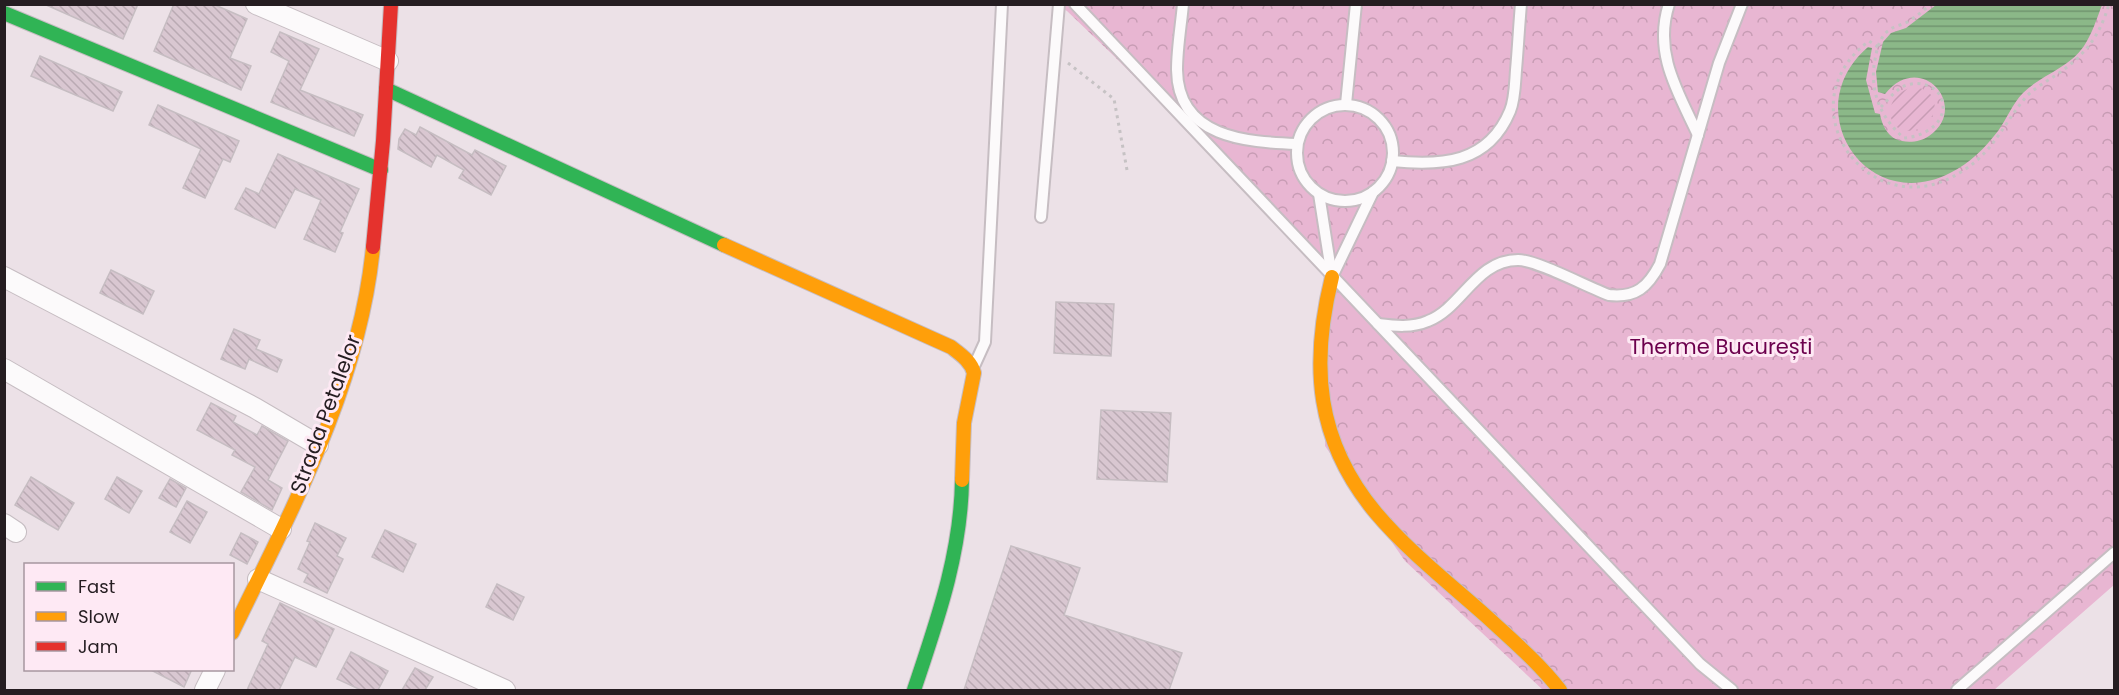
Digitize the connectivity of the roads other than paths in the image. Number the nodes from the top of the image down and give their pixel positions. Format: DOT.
graph roads {
  1 [pos="256,4"];
  2 [pos="391,4"];
  3 [pos="1002,4"];
  4 [pos="1059,4"];
  5 [pos="1075,4"];
  6 [pos="1183,4"];
  7 [pos="1356,4"];
  8 [pos="1521,4"];
  9 [pos="1669,4"];
  10 [pos="1742,4"];
  11 [pos="4,13"];
  12 [pos="388,61"];
  13 [pos="386,88"];
  14 [pos="1346,104"];
  15 [pos="1698,135"];
  16 [pos="1297,144"];
  17 [pos="1392,161"];
  18 [pos="381,170"];
  19 [pos="1373,192"];
  20 [pos="1319,194"];
  21 [pos="1041,217"];
  22 [pos="4,276"];
  23 [pos="1332,277"];
  24 [pos="1378,324"];
  25 [pos="973,368"];
  26 [pos="4,369"];
  27 [pos="318,445"];
  28 [pos="281,530"];
  29 [pos="2115,553"];
  30 [pos="258,579"];
  31 [pos="234,629"];
  32 [pos="214,671"];
  33 [pos="205,690"];
  34 [pos="505,690"];
  35 [pos="914,690"];
  36 [pos="1560,690"];
  37 [pos="1732,690"];
  38 [pos="1958,690"];
  1 -- 12 [label="street"];
  2 -- 12 [label="street, Strada Petalelor"];
  3 -- 25 [label="lane"];
  4 -- 21 [label="lane"];
  5 -- 23 [label="lane"];
  6 -- 16 [label="lane"];
  7 -- 14 [label="lane"];
  8 -- 17 [label="lane"];
  9 -- 15 [label="lane"];
  10 -- 15 [label="lane"];
  11 -- 18 [label="street"];
  12 -- 13 [label="street, Strada Petalelor"];
  13 -- 18 [label="street, Strada Petalelor"];
  13 -- 25 [label="street"];
  14 -- 16 [label="lane"];
  14 -- 17 [label="lane"];
  15 -- 24 [label="lane"];
  16 -- 20 [label="lane"];
  17 -- 19 [label="lane"];
  18 -- 27 [label="street, Strada Petalelor"];
  19 -- 20 [label="lane"];
  19 -- 23 [label="lane"];
  20 -- 23 [label="lane"];
  22 -- 27 [label="street"];
  23 -- 24 [label="lane"];
  23 -- 36 [label="street"];
  24 -- 37 [label="lane"];
  25 -- 35 [label="street"];
  26 -- 28 [label="street"];
  27 -- 28 [label="street, Strada Petalelor"];
  28 -- 30 [label="street, Strada Petalelor"];
  29 -- 38 [label="lane"];
  30 -- 31 [label="street, Strada Petalelor"];
  30 -- 34 [label="street"];
  32 -- 33 [label="street"];
}
